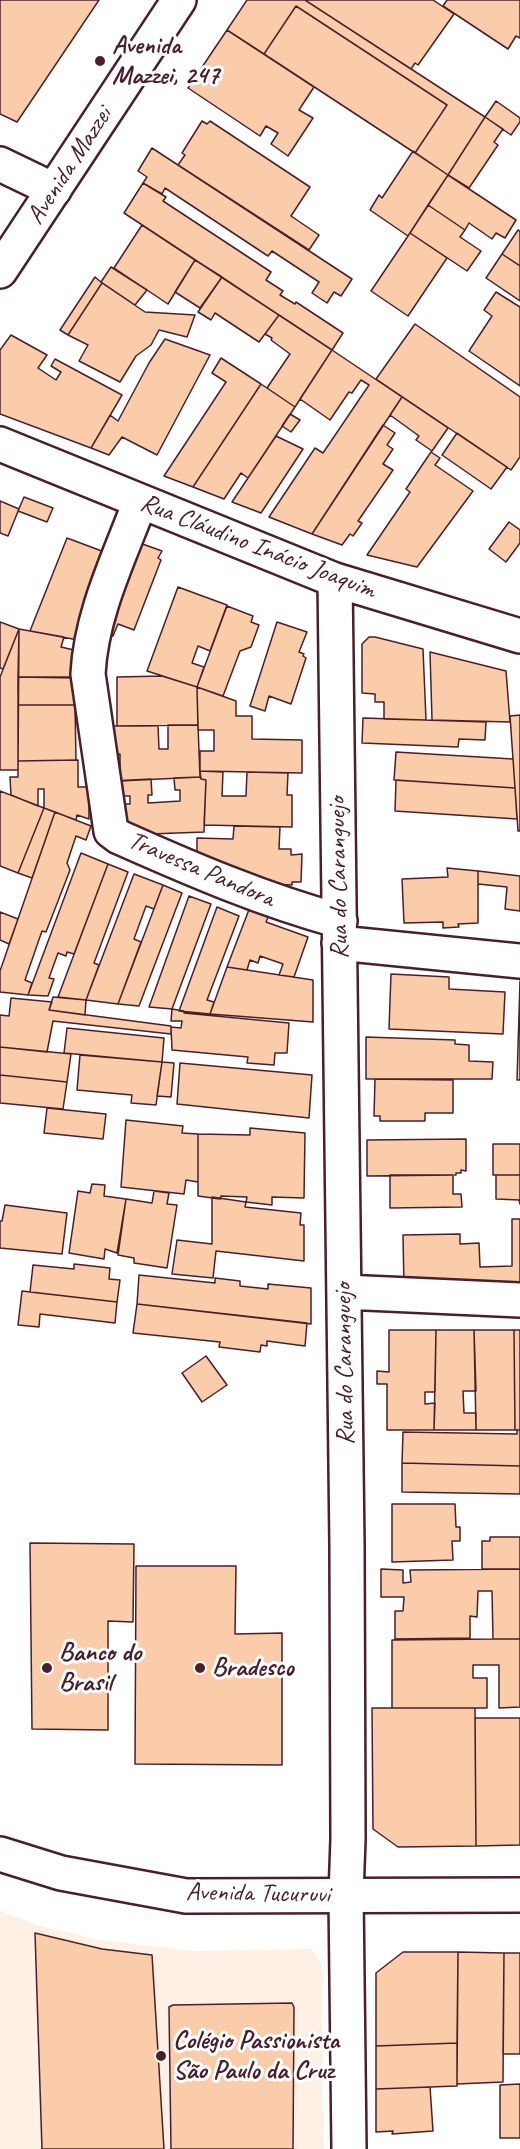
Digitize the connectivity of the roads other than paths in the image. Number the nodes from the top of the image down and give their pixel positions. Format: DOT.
graph roads {
  1 [pos="179,0"];
  2 [pos="0,164"];
  3 [pos="54,190"];
  4 [pos="0,271"];
  5 [pos="0,444"];
  6 [pos="140,502"];
  7 [pos="335,580"];
  8 [pos="520,636"];
  9 [pos="340,932"];
  10 [pos="520,961"];
  11 [pos="344,1292"];
  12 [pos="520,1300"];
  13 [pos="0,1854"];
  14 [pos="346,1895"];
  15 [pos="520,1895"];
  16 [pos="349,2149"];
  1 -- 3 [label="street, Avenida Mazzei"];
  2 -- 3 [label="street"];
  3 -- 4 [label="street, Avenida Mazzei"];
  5 -- 6 [label="street, Rua Cláudino Inácio Joaquim"];
  6 -- 7 [label="street, Rua Cláudino Inácio Joaquim"];
  6 -- 9 [label="street, Travessa Pandora"];
  7 -- 8 [label="street, Rua Cláudino Inácio Joaquim"];
  7 -- 9 [label="street, Rua do Caranguejo"];
  9 -- 10 [label="street"];
  9 -- 11 [label="street, Rua do Caranguejo"];
  11 -- 12 [label="street"];
  11 -- 14 [label="street, Rua do Caranguejo"];
  13 -- 14 [label="street, Avenida Tucuruvi"];
  14 -- 15 [label="street, Avenida Tucuruvi"];
  14 -- 16 [label="street, Rua do Caranguejo"];
}
